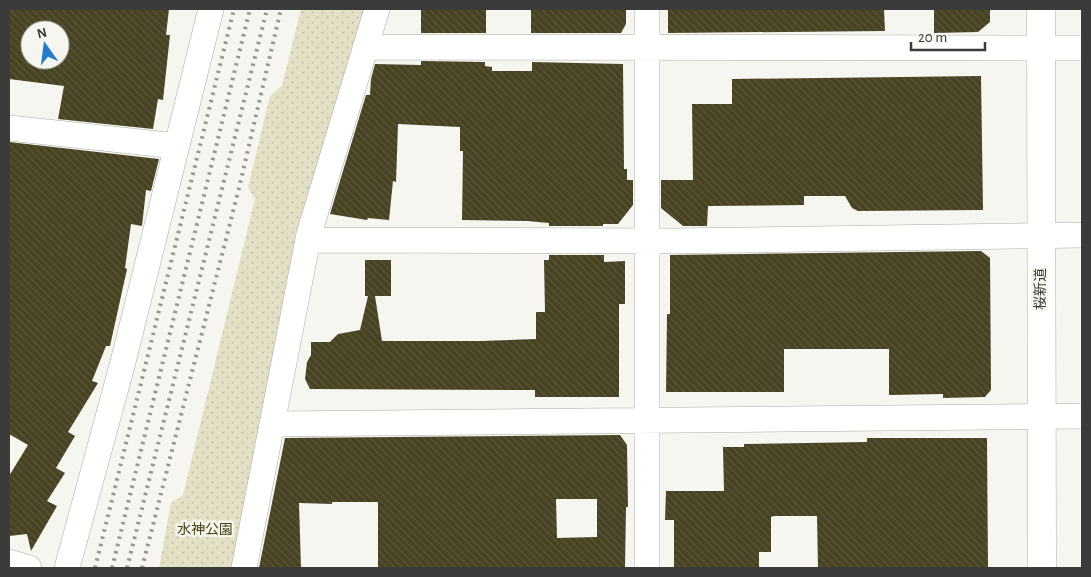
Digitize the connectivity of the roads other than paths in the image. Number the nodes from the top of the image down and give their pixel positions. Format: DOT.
graph roads {
  1 [pos="211,9"];
  2 [pos="377,9"];
  3 [pos="647,9"];
  4 [pos="1041,9"];
  5 [pos="366,47"];
  6 [pos="647,48"];
  7 [pos="1041,48"];
  8 [pos="1082,48"];
  9 [pos="9,128"];
  10 [pos="177,146"];
  11 [pos="1041,236"];
  12 [pos="1082,236"];
  13 [pos="308,240"];
  14 [pos="647,241"];
  15 [pos="1043,416"];
  16 [pos="1082,416"];
  17 [pos="647,420"];
  18 [pos="274,424"];
  19 [pos="9,562"];
  20 [pos="29,568"];
  21 [pos="67,568"];
  22 [pos="244,568"];
  23 [pos="647,568"];
  24 [pos="1042,568"];
  1 -- 10 [label="street"];
  2 -- 5 [label="street"];
  3 -- 6 [label="street"];
  4 -- 7 [label="street, 桜新道"];
  5 -- 6 [label="street"];
  5 -- 13 [label="street"];
  6 -- 7 [label="street"];
  6 -- 14 [label="street"];
  7 -- 8 [label="street"];
  7 -- 11 [label="street, 桜新道"];
  9 -- 10 [label="street"];
  10 -- 21 [label="street"];
  11 -- 12 [label="street"];
  11 -- 14 [label="street"];
  11 -- 15 [label="street, 桜新道"];
  13 -- 14 [label="street"];
  13 -- 18 [label="street"];
  14 -- 17 [label="street"];
  15 -- 16 [label="street"];
  15 -- 17 [label="street"];
  15 -- 24 [label="street, 桜新道"];
  17 -- 18 [label="street"];
  17 -- 23 [label="street"];
  18 -- 22 [label="street"];
  19 -- 20 [label="street"];
}
